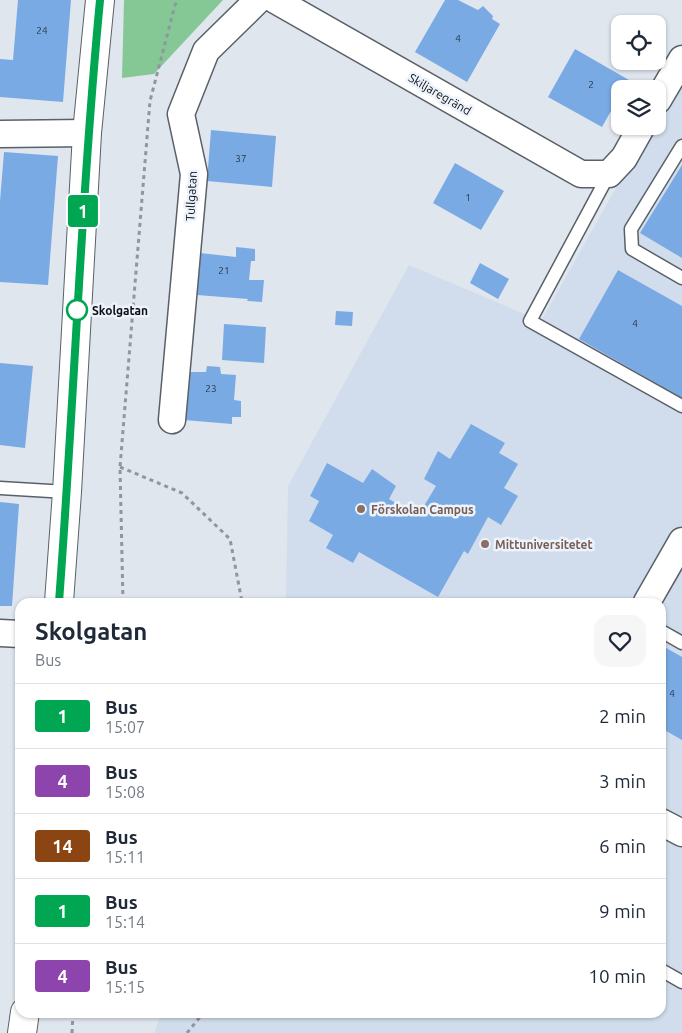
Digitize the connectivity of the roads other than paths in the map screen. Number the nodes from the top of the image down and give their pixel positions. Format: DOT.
graph roads {
  1 [pos="100,0"];
  2 [pos="258,0"];
  3 [pos="275,0"];
  4 [pos="682,59"];
  5 [pos="666,86"];
  6 [pos="88,133"];
  7 [pos="0,134"];
  8 [pos="637,135"];
  9 [pos="682,146"];
  10 [pos="609,174"];
  11 [pos="682,278"];
  12 [pos="682,406"];
  13 [pos="172,420"];
  14 [pos="0,488"];
  15 [pos="67,492"];
  16 [pos="682,542"];
  17 [pos="59,598"];
  18 [pos="649,598"];
  19 [pos="0,633"];
  20 [pos="15,634"];
  21 [pos="666,634"];
  22 [pos="682,643"];
  23 [pos="666,825"];
  24 [pos="682,834"];
  25 [pos="666,973"];
  26 [pos="682,982"];
  27 [pos="24,1018"];
  28 [pos="22,1033"];
  1 -- 6 [label="main road"];
  2 -- 13 [label="street, Tullgatan"];
  3 -- 10 [label="street, Skiljaregränd"];
  4 -- 5 [label="street"];
  6 -- 7 [label="street"];
  6 -- 15 [label="main road"];
  8 -- 10 [label="street"];
  9 -- 11 [label="lane"];
  10 -- 12 [label="lane"];
  14 -- 15 [label="lane"];
  15 -- 17 [label="main road"];
  16 -- 18 [label="street"];
  19 -- 20 [label="street"];
  21 -- 22 [label="lane"];
  23 -- 24 [label="street"];
  25 -- 26 [label="lane"];
  27 -- 28 [label="main road"];
}
